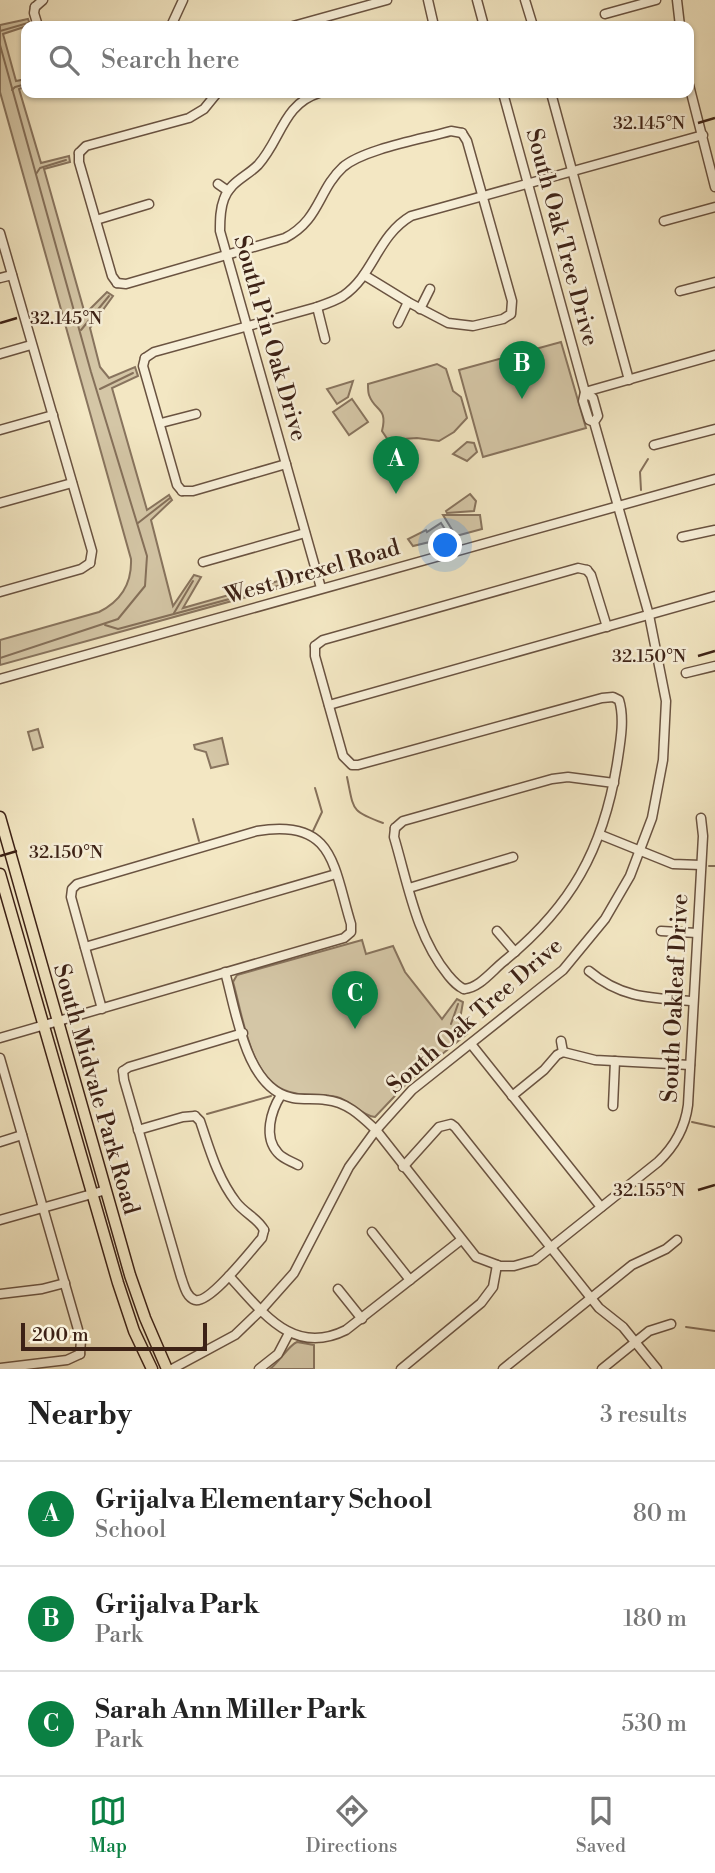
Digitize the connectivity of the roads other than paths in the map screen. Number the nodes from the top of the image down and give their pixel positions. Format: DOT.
graph roads {
  1 [pos="43,0"];
  2 [pos="183,0"];
  3 [pos="387,0"];
  4 [pos="428,0"];
  5 [pos="477,0"];
  6 [pos="525,0"];
  7 [pos="656,0"];
  8 [pos="677,0"];
  9 [pos="605,14"];
  10 [pos="36,21"];
  11 [pos="174,21"];
  12 [pos="311,21"];
  13 [pos="433,21"];
  14 [pos="483,21"];
  15 [pos="531,21"];
  16 [pos="679,21"];
  17 [pos="213,98"];
  18 [pos="310,98"];
  19 [pos="504,98"];
  20 [pos="552,98"];
  21 [pos="693,98"];
  22 [pos="703,135"];
  23 [pos="573,170"];
  24 [pos="528,183"];
  25 [pos="218,184"];
  26 [pos="715,187"];
  27 [pos="228,191"];
  28 [pos="482,197"];
  29 [pos="149,204"];
  30 [pos="715,207"];
  31 [pos="96,220"];
  32 [pos="664,221"];
  33 [pos="0,233"];
  34 [pos="227,256"];
  35 [pos="12,275"];
  36 [pos="365,275"];
  37 [pos="0,278"];
  38 [pos="715,282"];
  39 [pos="430,289"];
  40 [pos="680,291"];
  41 [pos="408,302"];
  42 [pos="317,307"];
  43 [pos="420,309"];
  44 [pos="398,323"];
  45 [pos="247,325"];
  46 [pos="326,339"];
  47 [pos="31,345"];
  48 [pos="0,354"];
  49 [pos="715,355"];
  50 [pos="629,380"];
  51 [pos="586,392"];
  52 [pos="196,414"];
  53 [pos="53,415"];
  54 [pos="161,424"];
  55 [pos="0,429"];
  56 [pos="715,429"];
  57 [pos="654,445"];
  58 [pos="286,464"];
  59 [pos="715,479"];
  60 [pos="72,483"];
  61 [pos="0,503"];
  62 [pos="618,506"];
  63 [pos="715,530"];
  64 [pos="305,533"];
  65 [pos="682,537"];
  66 [pos="203,562"];
  67 [pos="321,588"];
  68 [pos="0,592"];
  69 [pos="715,596"];
  70 [pos="649,615"];
  71 [pos="607,627"];
  72 [pos="715,666"];
  73 [pos="686,673"];
  74 [pos="0,679"];
  75 [pos="329,705"];
  76 [pos="614,783"];
  77 [pos="0,817"];
  78 [pos="701,817"];
  79 [pos="601,835"];
  80 [pos="640,853"];
  81 [pos="513,857"];
  82 [pos="701,865"];
  83 [pos="0,874"];
  84 [pos="336,874"];
  85 [pos="409,888"];
  86 [pos="497,931"];
  87 [pos="661,931"];
  88 [pos="697,933"];
  89 [pos="85,947"];
  90 [pos="515,952"];
  91 [pos="589,971"];
  92 [pos="225,972"];
  93 [pos="694,1001"];
  94 [pos="102,1009"];
  95 [pos="58,1022"];
  96 [pos="44,1026"];
  97 [pos="243,1033"];
  98 [pos="0,1038"];
  99 [pos="561,1041"];
  100 [pos="471,1044"];
  101 [pos="563,1052"];
  102 [pos="0,1058"];
  103 [pos="615,1061"];
  104 [pos="690,1065"];
  105 [pos="281,1095"];
  106 [pos="512,1096"];
  107 [pos="613,1106"];
  108 [pos="138,1130"];
  109 [pos="376,1130"];
  110 [pos="22,1135"];
  111 [pos="0,1142"];
  112 [pos="298,1165"];
  113 [pos="403,1167"];
  114 [pos="106,1190"];
  115 [pos="92,1194"];
  116 [pos="601,1207"];
  117 [pos="43,1209"];
  118 [pos="0,1220"];
  119 [pos="372,1232"];
  120 [pos="461,1240"];
  121 [pos="677,1240"];
  122 [pos="551,1247"];
  123 [pos="498,1265"];
  124 [pos="229,1276"];
  125 [pos="410,1280"];
  126 [pos="65,1283"];
  127 [pos="338,1289"];
  128 [pos="0,1294"];
  129 [pos="591,1298"];
  130 [pos="262,1309"];
  131 [pos="362,1319"];
  132 [pos="671,1324"];
  133 [pos="289,1333"];
  134 [pos="636,1342"];
  135 [pos="0,1368"];
  136 [pos="152,1369"];
  137 [pos="169,1369"];
  138 [pos="259,1369"];
  139 [pos="401,1369"];
  140 [pos="503,1369"];
  141 [pos="601,1369"];
  142 [pos="657,1369"];
  1 -- 10 [label="street"];
  2 -- 11 [label="street"];
  3 -- 12 [label="street"];
  4 -- 13 [label="street"];
  5 -- 14 [label="street"];
  6 -- 15 [label="street"];
  7 -- 9 [label="street"];
  8 -- 16 [label="street"];
  17 -- 31 [label="street"];
  18 -- 27 [label="street"];
  19 -- 24 [label="street, South Oak Tree Drive"];
  20 -- 23 [label="street"];
  21 -- 22 [label="street"];
  22 -- 23 [label="street"];
  22 -- 26 [label="street"];
  23 -- 24 [label="street"];
  23 -- 50 [label="street"];
  24 -- 28 [label="street"];
  24 -- 51 [label="street, South Oak Tree Drive"];
  25 -- 27 [label="street"];
  27 -- 34 [label="street, South Pin Oak Drive"];
  28 -- 34 [label="street"];
  28 -- 36 [label="street"];
  28 -- 43 [label="street"];
  29 -- 31 [label="street"];
  30 -- 32 [label="street"];
  31 -- 34 [label="street"];
  33 -- 35 [label="street"];
  34 -- 45 [label="street, South Pin Oak Drive"];
  35 -- 37 [label="street"];
  35 -- 47 [label="street"];
  36 -- 41 [label="street"];
  36 -- 42 [label="street"];
  38 -- 40 [label="street"];
  39 -- 43 [label="street"];
  41 -- 43 [label="street"];
  41 -- 44 [label="street"];
  42 -- 45 [label="street"];
  42 -- 46 [label="street"];
  45 -- 54 [label="street"];
  45 -- 58 [label="street, South Pin Oak Drive"];
  47 -- 48 [label="street"];
  47 -- 53 [label="street"];
  49 -- 50 [label="street"];
  50 -- 51 [label="street"];
  51 -- 62 [label="street, South Oak Tree Drive"];
  52 -- 54 [label="street"];
  53 -- 55 [label="street"];
  53 -- 60 [label="street"];
  54 -- 58 [label="street"];
  56 -- 57 [label="street"];
  58 -- 64 [label="street, South Pin Oak Drive"];
  59 -- 62 [label="street, West Drexel Road"];
  60 -- 61 [label="street"];
  60 -- 68 [label="street"];
  62 -- 67 [label="street, West Drexel Road"];
  62 -- 70 [label="street, South Oak Tree Drive"];
  63 -- 65 [label="street"];
  64 -- 66 [label="street"];
  64 -- 67 [label="street, South Pin Oak Drive"];
  67 -- 74 [label="street, West Drexel Road"];
  69 -- 70 [label="street"];
  70 -- 71 [label="street"];
  70 -- 80 [label="street, South Oak Tree Drive"];
  71 -- 75 [label="street"];
  71 -- 75 [label="street"];
  72 -- 73 [label="street"];
  75 -- 76 [label="street"];
  76 -- 79 [label="street"];
  76 -- 85 [label="street"];
  77 -- 95 [label="main road, South Midvale Park Road"];
  78 -- 82 [label="street, South Oakleaf Drive"];
  79 -- 80 [label="street"];
  79 -- 90 [label="street"];
  80 -- 82 [label="street"];
  80 -- 100 [label="street, South Oak Tree Drive"];
  81 -- 85 [label="street"];
  82 -- 88 [label="street, South Oakleaf Drive"];
  83 -- 96 [label="main road, South Midvale Park Road"];
  84 -- 89 [label="street"];
  84 -- 89 [label="street"];
  84 -- 92 [label="street"];
  85 -- 90 [label="street"];
  86 -- 90 [label="street"];
  87 -- 88 [label="street"];
  88 -- 93 [label="street, South Oakleaf Drive"];
  89 -- 94 [label="street"];
  91 -- 93 [label="street"];
  92 -- 94 [label="street"];
  92 -- 97 [label="street"];
  93 -- 104 [label="street, South Oakleaf Drive"];
  94 -- 95 [label="street"];
  95 -- 96 [label="street"];
  95 -- 114 [label="main road, South Midvale Park Road"];
  96 -- 98 [label="street"];
  96 -- 115 [label="main road, South Midvale Park Road"];
  97 -- 105 [label="street"];
  97 -- 108 [label="street"];
  99 -- 101 [label="street"];
  100 -- 106 [label="street"];
  100 -- 109 [label="street, South Oak Tree Drive"];
  101 -- 103 [label="street"];
  101 -- 106 [label="street"];
  102 -- 110 [label="street"];
  103 -- 104 [label="street"];
  103 -- 107 [label="street"];
  104 -- 116 [label="street, South Oakleaf Drive"];
  105 -- 109 [label="street"];
  105 -- 112 [label="street"];
  106 -- 116 [label="street"];
  108 -- 124 [label="street"];
  108 -- 124 [label="street"];
  109 -- 113 [label="street"];
  109 -- 130 [label="street, South Oak Tree Drive"];
  110 -- 111 [label="street"];
  110 -- 117 [label="street"];
  113 -- 120 [label="street"];
  113 -- 122 [label="street"];
  114 -- 115 [label="street"];
  114 -- 137 [label="main road, South Midvale Park Road"];
  115 -- 117 [label="street"];
  115 -- 136 [label="main road, South Midvale Park Road"];
  116 -- 122 [label="street, South Oakleaf Drive"];
  117 -- 118 [label="street"];
  117 -- 126 [label="street"];
  119 -- 125 [label="street"];
  120 -- 123 [label="street"];
  120 -- 125 [label="street"];
  121 -- 129 [label="street"];
  122 -- 123 [label="street, South Oakleaf Drive"];
  122 -- 129 [label="street"];
  123 -- 139 [label="street"];
  124 -- 130 [label="street"];
  125 -- 131 [label="street"];
  126 -- 128 [label="street"];
  126 -- 135 [label="street"];
  127 -- 131 [label="street"];
  129 -- 134 [label="street"];
  129 -- 140 [label="street"];
  130 -- 133 [label="street"];
  130 -- 137 [label="street, South Oak Tree Drive"];
  131 -- 133 [label="street"];
  132 -- 134 [label="street"];
  133 -- 138 [label="street"];
  134 -- 141 [label="street"];
  134 -- 142 [label="street"];
}
